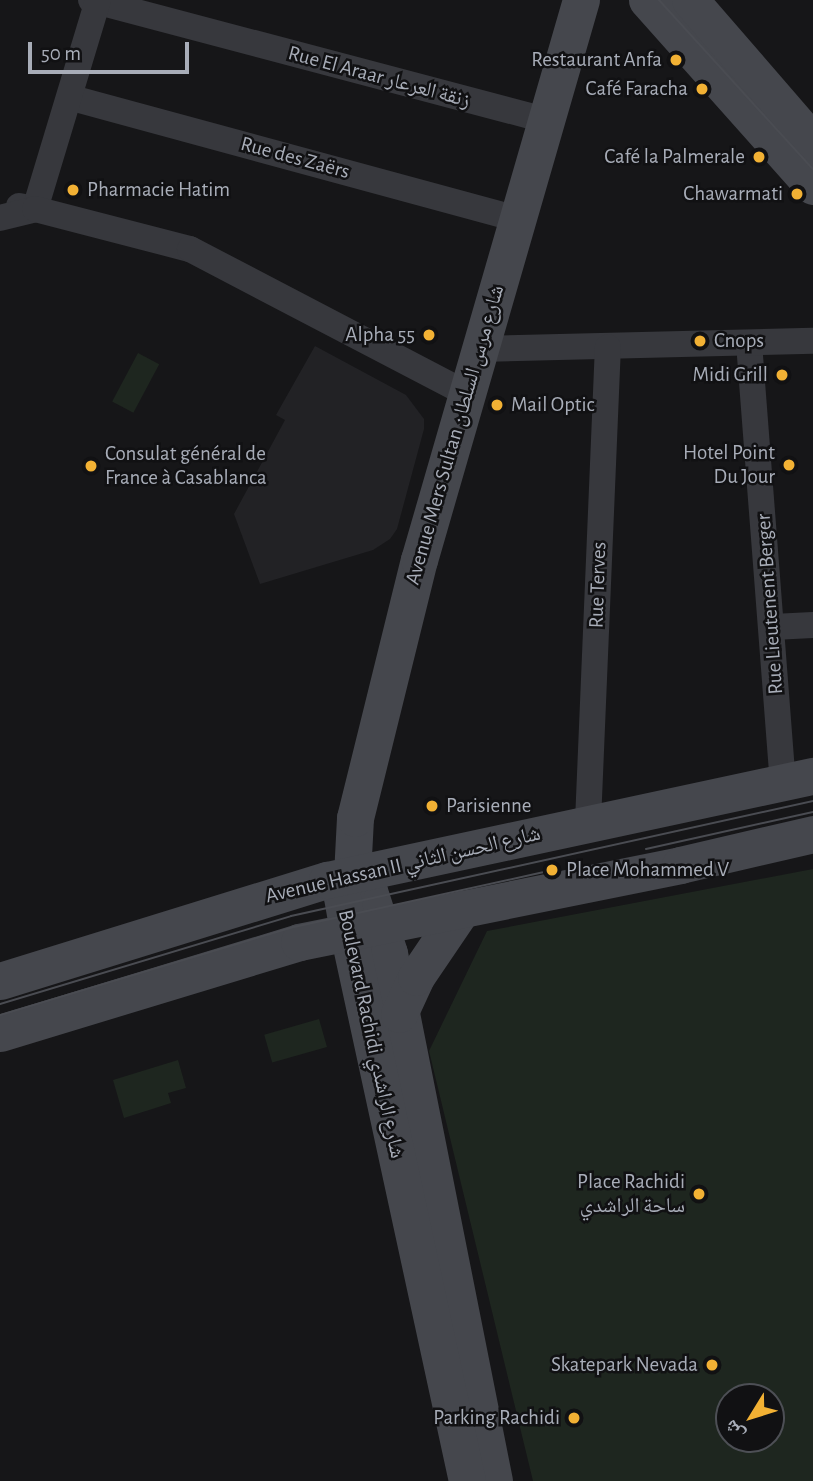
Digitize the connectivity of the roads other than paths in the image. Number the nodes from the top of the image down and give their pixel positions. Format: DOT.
graph roads {
  1 [pos="581,0"];
  2 [pos="648,0"];
  3 [pos="690,0"];
  4 [pos="95,1"];
  5 [pos="72,98"];
  6 [pos="546,120"];
  7 [pos="813,142"];
  8 [pos="813,186"];
  9 [pos="0,202"];
  10 [pos="35,209"];
  11 [pos="0,218"];
  12 [pos="517,219"];
  13 [pos="813,341"];
  14 [pos="748,343"];
  15 [pos="608,347"];
  16 [pos="480,349"];
  17 [pos="467,394"];
  18 [pos="813,625"];
  19 [pos="773,627"];
  20 [pos="798,779"];
  21 [pos="589,822"];
  22 [pos="813,834"];
  23 [pos="352,874"];
  24 [pos="462,908"];
  25 [pos="365,929"];
  26 [pos="0,981"];
  27 [pos="399,1014"];
  28 [pos="0,1033"];
  29 [pos="467,1481"];
  30 [pos="494,1481"];
  1 -- 6 [label="main road, Avenue Mers Sultan شارع مرس السلطان"];
  2 -- 8 [label="main road"];
  3 -- 7 [label="main road"];
  4 -- 5 [label="street"];
  4 -- 6 [label="street, Rue El Araar زنقة العرعار"];
  5 -- 10 [label="street"];
  5 -- 12 [label="street, Rue des Zaërs"];
  6 -- 12 [label="main road, Avenue Mers Sultan شارع مرس السلطان"];
  9 -- 10 [label="street"];
  10 -- 11 [label="street"];
  10 -- 17 [label="street"];
  12 -- 16 [label="main road, Avenue Mers Sultan شارع مرس السلطان"];
  13 -- 14 [label="street"];
  14 -- 15 [label="street"];
  14 -- 19 [label="street, Rue Lieutenent Berger"];
  15 -- 16 [label="street"];
  15 -- 21 [label="street, Rue Terves"];
  16 -- 17 [label="main road, Avenue Mers Sultan شارع مرس السلطان"];
  17 -- 23 [label="main road, Avenue Mers Sultan شارع مرس السلطان"];
  18 -- 19 [label="street"];
  19 -- 20 [label="street, Rue Lieutenent Berger"];
  20 -- 21 [label="main road, Avenue Hassan II شارع الحسن الثاني"];
  21 -- 23 [label="main road, Avenue Hassan II شارع الحسن الثاني"];
  22 -- 24 [label="main road"];
  23 -- 25 [label="main road, Boulevard Rachidi شارع الراشدي"];
  23 -- 26 [label="main road, Avenue Hassan II شارع الحسن الثاني"];
  24 -- 25 [label="main road"];
  24 -- 27 [label="main road"];
  25 -- 27 [label="main road, Boulevard Rachidi شارع الراشدي"];
  25 -- 28 [label="main road"];
  25 -- 29 [label="main road, Boulevard Rachidi شارع الراشدي"];
  27 -- 30 [label="main road, Boulevard Rachidi شارع الراشدي"];
}
